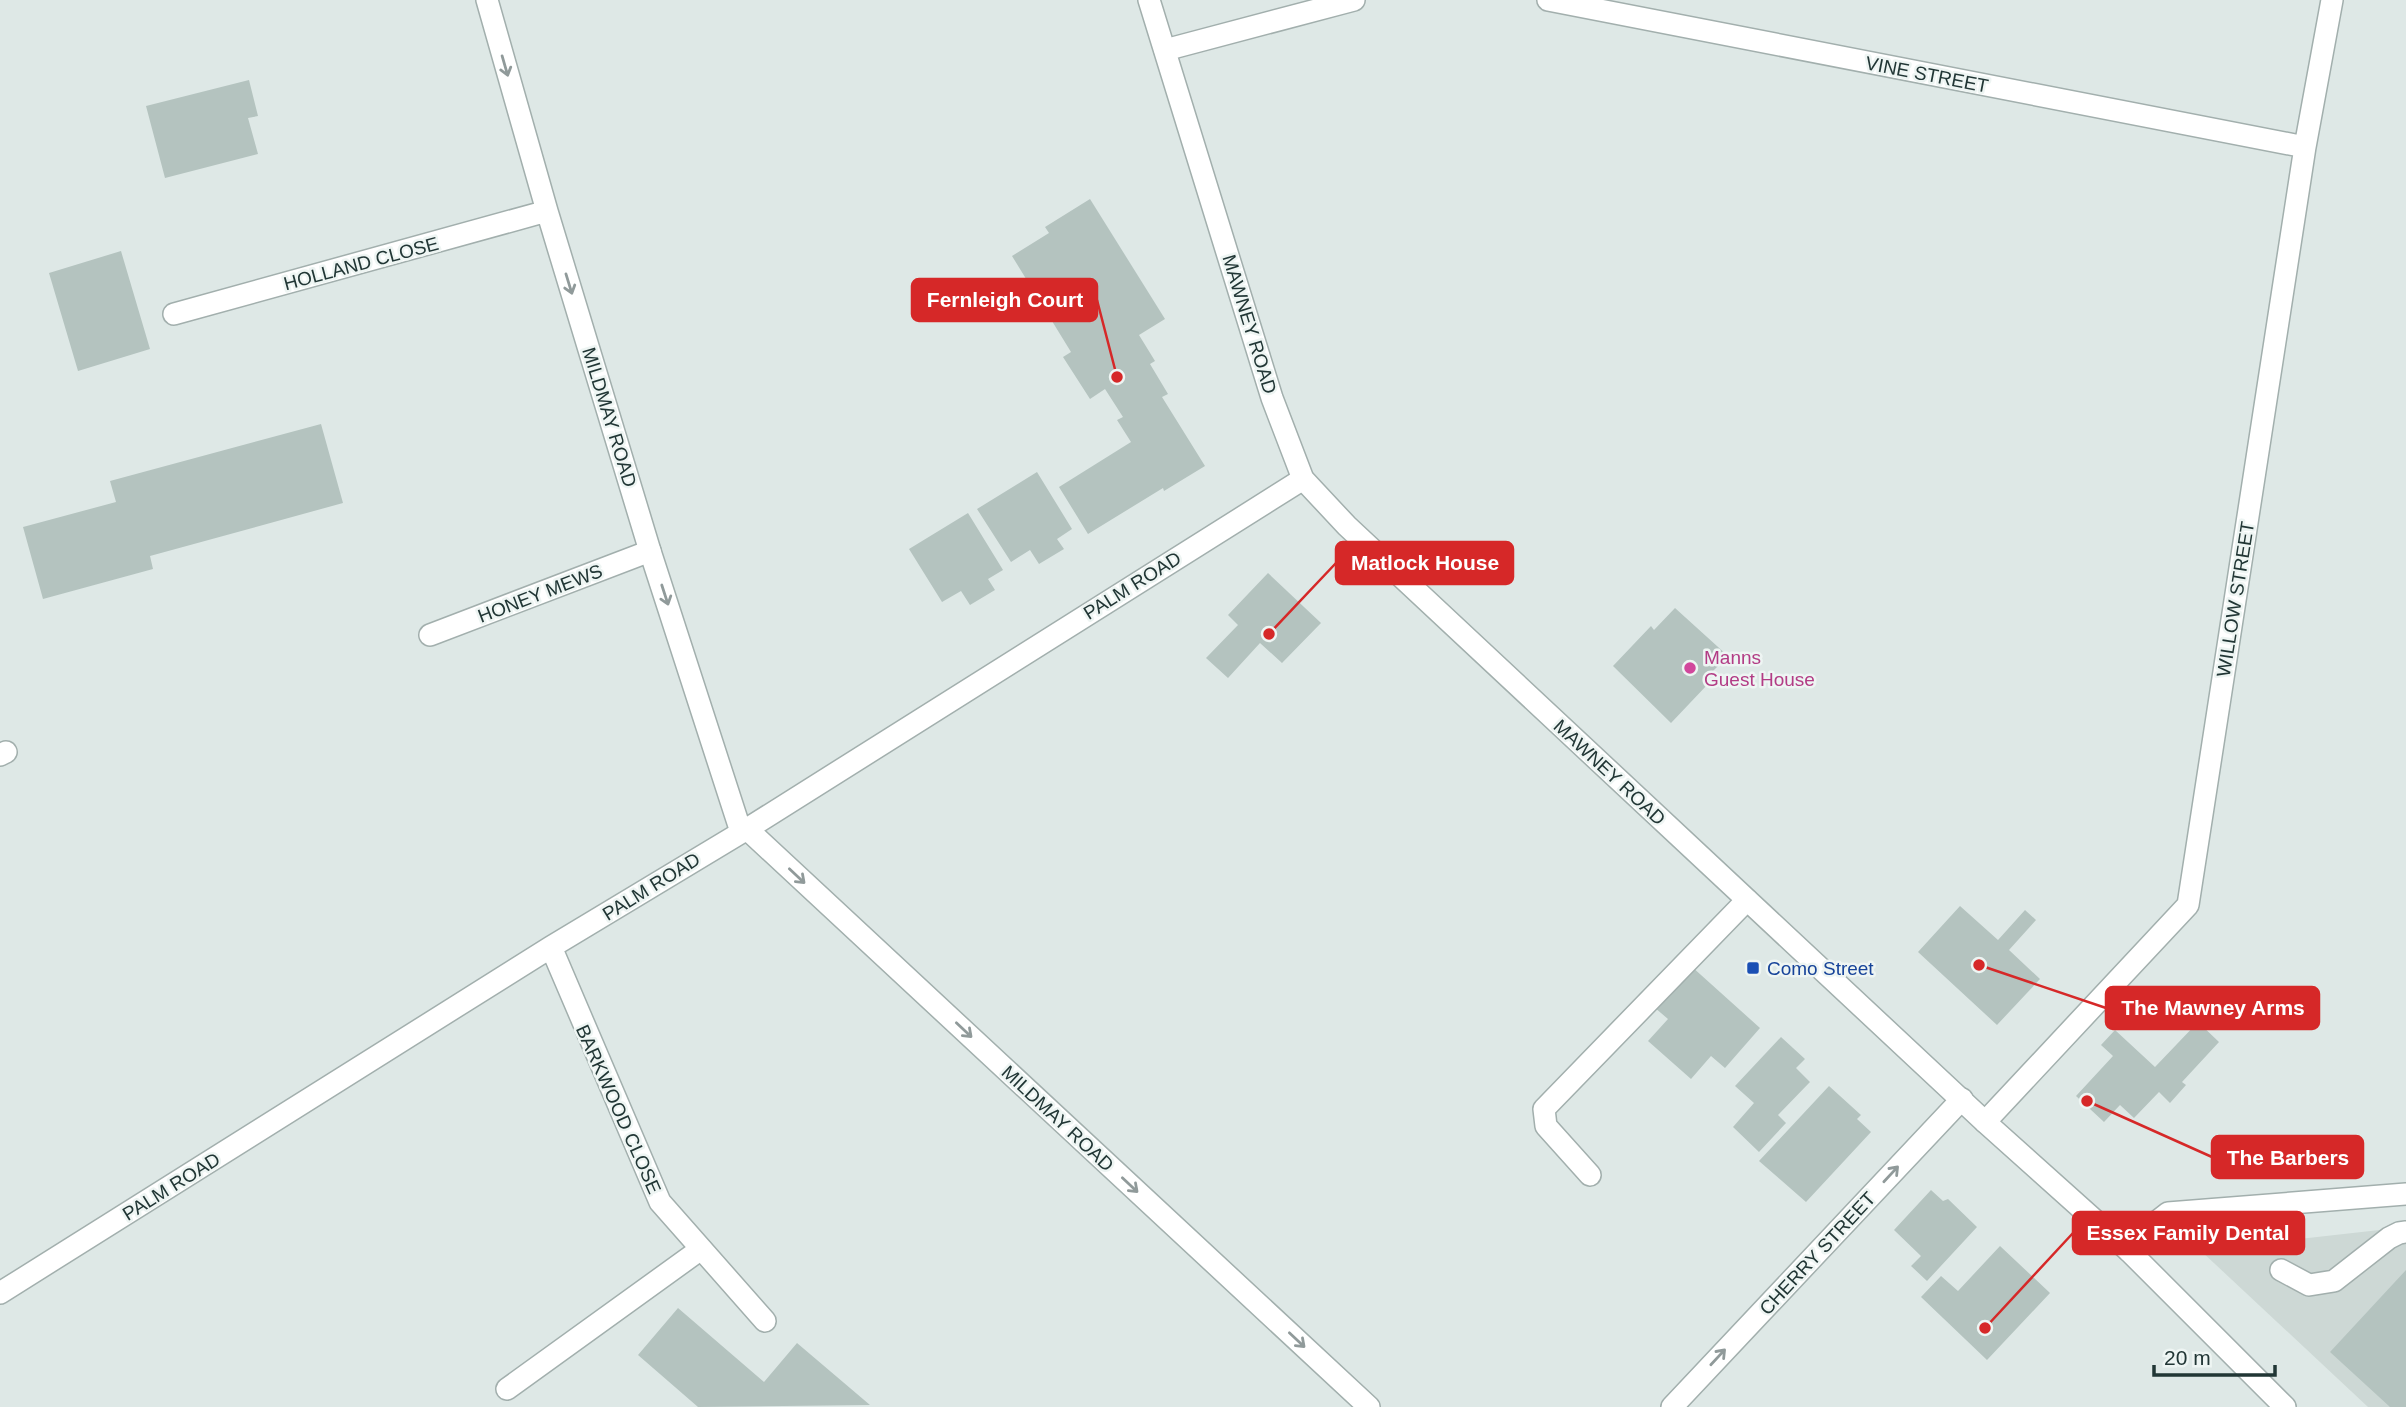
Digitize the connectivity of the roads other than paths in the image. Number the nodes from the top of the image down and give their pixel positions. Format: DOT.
graph roads {
  1 [pos="486,0"];
  2 [pos="1149,0"];
  3 [pos="1354,0"];
  4 [pos="1548,0"];
  5 [pos="2332,0"];
  6 [pos="1164,50"];
  7 [pos="2305,148"];
  8 [pos="547,211"];
  9 [pos="174,314"];
  10 [pos="1303,479"];
  11 [pos="650,551"];
  12 [pos="430,635"];
  13 [pos="744,830"];
  14 [pos="1747,900"];
  15 [pos="551,947"];
  16 [pos="1962,1099"];
  17 [pos="1984,1122"];
  18 [pos="1590,1175"];
  19 [pos="2406,1194"];
  20 [pos="2406,1232"];
  21 [pos="701,1249"];
  22 [pos="2129,1251"];
  23 [pos="2281,1269"];
  24 [pos="0,1293"];
  25 [pos="765,1321"];
  26 [pos="507,1390"];
  27 [pos="1368,1407"];
  28 [pos="1672,1407"];
  29 [pos="2285,1407"];
  1 -- 8 [label="street, MILDMAY ROAD, one-way"];
  2 -- 6 [label="street, MAWNEY ROAD"];
  3 -- 6 [label="street"];
  4 -- 7 [label="street, VINE STREET"];
  5 -- 7 [label="street, WILLOW STREET"];
  6 -- 10 [label="street, MAWNEY ROAD"];
  7 -- 17 [label="street, WILLOW STREET"];
  8 -- 9 [label="street, HOLLAND CLOSE"];
  8 -- 11 [label="street, MILDMAY ROAD, one-way"];
  10 -- 13 [label="street, PALM ROAD"];
  10 -- 14 [label="street, MAWNEY ROAD"];
  11 -- 12 [label="street, HONEY MEWS"];
  11 -- 13 [label="street, MILDMAY ROAD, one-way"];
  13 -- 15 [label="street, PALM ROAD"];
  13 -- 27 [label="street, MILDMAY ROAD, one-way"];
  14 -- 16 [label="street, MAWNEY ROAD"];
  14 -- 18 [label="street"];
  15 -- 21 [label="street, BARKWOOD CLOSE"];
  15 -- 24 [label="street, PALM ROAD"];
  16 -- 17 [label="street, MAWNEY ROAD"];
  28 -- 16 [label="street, CHERRY STREET, one-way"];
  17 -- 22 [label="street, MAWNEY ROAD"];
  19 -- 22 [label="street"];
  20 -- 23 [label="street"];
  21 -- 25 [label="street, BARKWOOD CLOSE"];
  21 -- 26 [label="street"];
  22 -- 29 [label="street, MAWNEY ROAD"];
}
